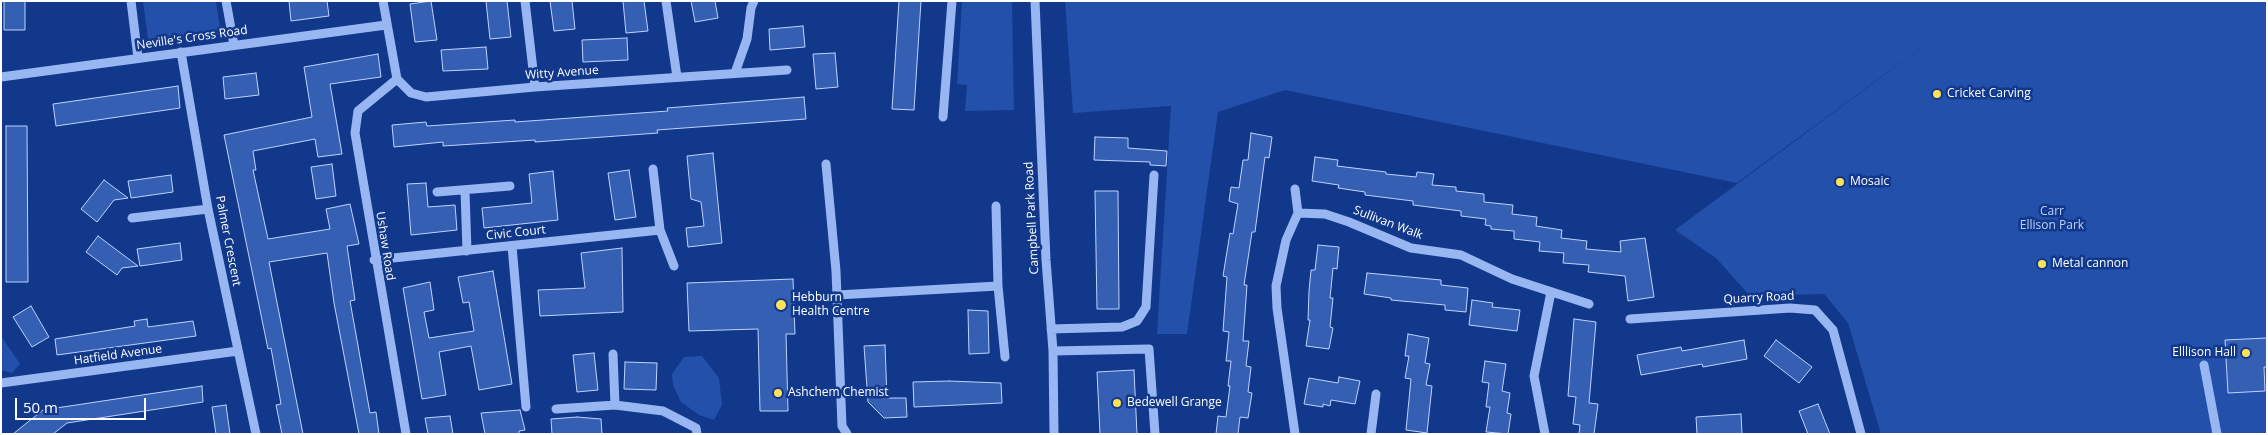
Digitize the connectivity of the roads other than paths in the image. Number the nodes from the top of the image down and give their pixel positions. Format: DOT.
graph roads {
  1 [pos="131,1"];
  2 [pos="226,1"];
  3 [pos="383,1"];
  4 [pos="525,1"];
  5 [pos="666,1"];
  6 [pos="754,1"];
  7 [pos="952,1"];
  8 [pos="1035,1"];
  9 [pos="386,25"];
  10 [pos="234,45"];
  11 [pos="181,52"];
  12 [pos="138,58"];
  13 [pos="787,70"];
  14 [pos="736,73"];
  15 [pos="1,77"];
  16 [pos="677,77"];
  17 [pos="397,79"];
  18 [pos="535,87"];
  19 [pos="944,117"];
  20 [pos="826,164"];
  21 [pos="652,169"];
  22 [pos="1154,175"];
  23 [pos="510,186"];
  24 [pos="1295,189"];
  25 [pos="465,191"];
  26 [pos="437,192"];
  27 [pos="996,206"];
  28 [pos="208,208"];
  29 [pos="1298,213"];
  30 [pos="132,218"];
  31 [pos="660,230"];
  32 [pos="512,246"];
  33 [pos="467,251"];
  34 [pos="374,260"];
  35 [pos="674,266"];
  36 [pos="998,286"];
  37 [pos="1551,292"];
  38 [pos="837,295"];
  39 [pos="1589,304"];
  40 [pos="1630,319"];
  41 [pos="1051,329"];
  42 [pos="238,351"];
  43 [pos="1053,351"];
  44 [pos="613,354"];
  45 [pos="1005,357"];
  46 [pos="2204,365"];
  47 [pos="1,383"];
  48 [pos="1376,394"];
  49 [pos="615,405"];
  50 [pos="526,407"];
  51 [pos="556,409"];
  52 [pos="1294,433"];
  53 [pos="256,434"];
  54 [pos="406,434"];
  55 [pos="697,434"];
  56 [pos="847,434"];
  57 [pos="1054,434"];
  58 [pos="1154,434"];
  59 [pos="1371,434"];
  60 [pos="1545,434"];
  61 [pos="1861,434"];
  62 [pos="2217,434"];
  1 -- 12 [label="street"];
  2 -- 10 [label="street"];
  3 -- 9 [label="street"];
  4 -- 18 [label="street"];
  5 -- 16 [label="street"];
  6 -- 14 [label="street"];
  7 -- 19 [label="street"];
  8 -- 41 [label="street, Campbell Park Road"];
  9 -- 10 [label="street, Neville's Cross Road"];
  9 -- 17 [label="street"];
  10 -- 11 [label="street, Neville's Cross Road"];
  11 -- 12 [label="street, Neville's Cross Road"];
  11 -- 28 [label="street, Palmer Crescent"];
  12 -- 15 [label="street, Neville's Cross Road"];
  13 -- 14 [label="street, Witty Avenue"];
  14 -- 16 [label="street, Witty Avenue"];
  16 -- 18 [label="street, Witty Avenue"];
  17 -- 18 [label="street, Witty Avenue"];
  17 -- 34 [label="street, Ushaw Road"];
  20 -- 38 [label="street"];
  21 -- 31 [label="street"];
  22 -- 41 [label="street"];
  23 -- 25 [label="street"];
  24 -- 29 [label="street"];
  25 -- 26 [label="street"];
  25 -- 33 [label="street"];
  27 -- 36 [label="street"];
  28 -- 30 [label="street"];
  28 -- 42 [label="street, Palmer Crescent"];
  29 -- 37 [label="street, Sullivan Walk"];
  29 -- 52 [label="street"];
  31 -- 32 [label="street, Civic Court"];
  31 -- 35 [label="street"];
  32 -- 33 [label="street, Civic Court"];
  32 -- 50 [label="street"];
  33 -- 34 [label="street, Civic Court"];
  34 -- 54 [label="street, Ushaw Road"];
  36 -- 38 [label="street"];
  36 -- 45 [label="street"];
  37 -- 39 [label="street, Sullivan Walk"];
  37 -- 60 [label="street"];
  38 -- 56 [label="street"];
  40 -- 61 [label="street, Quarry Road"];
  41 -- 43 [label="street, Campbell Park Road"];
  42 -- 47 [label="street, Hatfield Avenue"];
  42 -- 53 [label="street, Palmer Crescent"];
  43 -- 57 [label="street, Campbell Park Road"];
  43 -- 58 [label="street"];
  44 -- 49 [label="street"];
  46 -- 62 [label="street"];
  48 -- 59 [label="street"];
  49 -- 51 [label="street"];
  49 -- 55 [label="street"];
}
